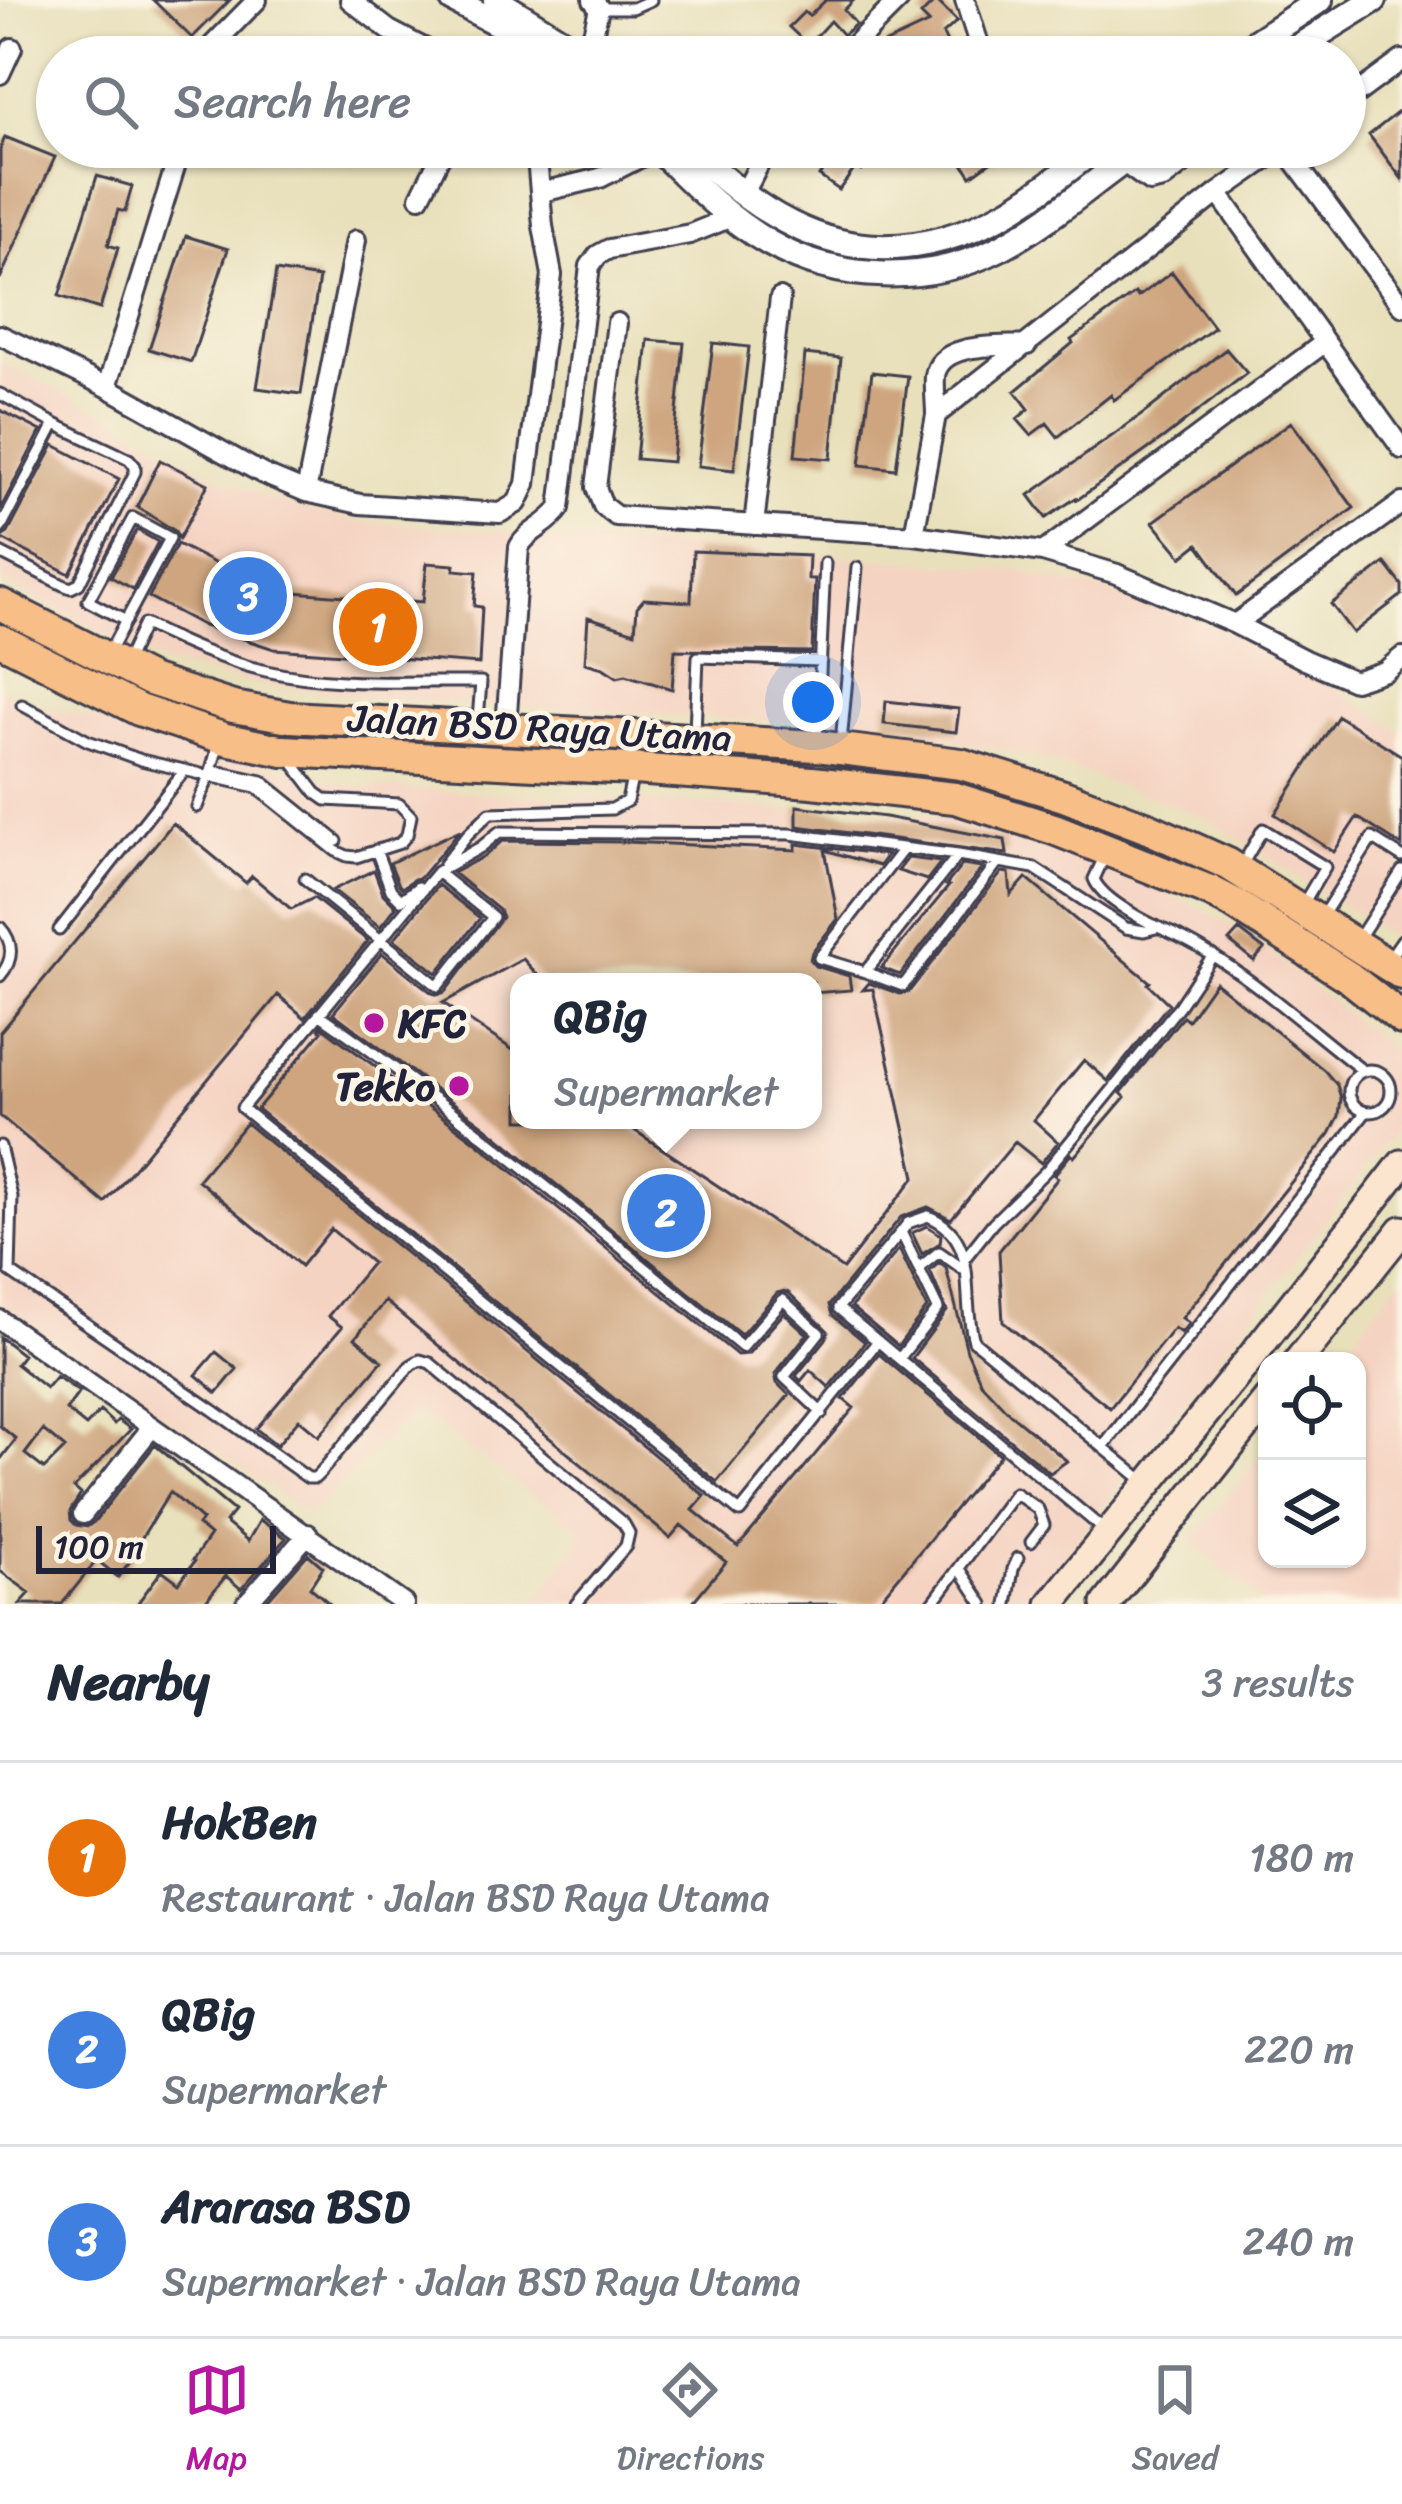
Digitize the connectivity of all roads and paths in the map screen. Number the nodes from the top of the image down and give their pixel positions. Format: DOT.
graph roads {
  1 [pos="257,0"];
  2 [pos="350,0"];
  3 [pos="453,0"];
  4 [pos="651,0"];
  5 [pos="899,0"];
  6 [pos="964,0"];
  7 [pos="1321,0"];
  8 [pos="1374,0"];
  9 [pos="506,2"];
  10 [pos="596,4"];
  11 [pos="222,36"];
  12 [pos="401,36"];
  13 [pos="518,36"];
  14 [pos="557,36"];
  15 [pos="592,36"];
  16 [pos="863,36"];
  17 [pos="975,36"];
  18 [pos="1265,36"];
  19 [pos="1316,36"];
  20 [pos="11,48"];
  21 [pos="1402,60"];
  22 [pos="0,74"];
  23 [pos="1366,87"];
  24 [pos="175,168"];
  25 [pos="435,168"];
  26 [pos="539,168"];
  27 [pos="619,168"];
  28 [pos="677,168"];
  29 [pos="712,168"];
  30 [pos="757,168"];
  31 [pos="1068,168"];
  32 [pos="1116,168"];
  33 [pos="1135,168"];
  34 [pos="1177,168"];
  35 [pos="1254,168"];
  36 [pos="1301,168"];
  37 [pos="750,182"];
  38 [pos="542,192"];
  39 [pos="1218,193"];
  40 [pos="421,197"];
  41 [pos="722,221"];
  42 [pos="356,240"];
  43 [pos="850,259"];
  44 [pos="780,298"];
  45 [pos="1400,299"];
  46 [pos="617,323"];
  47 [pos="0,335"];
  48 [pos="1324,343"];
  49 [pos="1027,345"];
  50 [pos="107,387"];
  51 [pos="0,394"];
  52 [pos="936,415"];
  53 [pos="56,424"];
  54 [pos="1402,449"];
  55 [pos="306,492"];
  56 [pos="1402,503"];
  57 [pos="754,525"];
  58 [pos="0,529"];
  59 [pos="914,535"];
  60 [pos="1042,552"];
  61 [pos="0,554"];
  62 [pos="825,563"];
  63 [pos="857,568"];
  64 [pos="0,604"];
  65 [pos="126,621"];
  66 [pos="1235,624"];
  67 [pos="4,650"];
  68 [pos="1402,657"];
  69 [pos="115,662"];
  70 [pos="821,662"];
  71 [pos="22,705"];
  72 [pos="382,722"];
  73 [pos="492,727"];
  74 [pos="220,738"];
  75 [pos="694,738"];
  76 [pos="829,747"];
  77 [pos="284,751"];
  78 [pos="383,758"];
  79 [pos="633,769"];
  80 [pos="185,770"];
  81 [pos="209,776"];
  82 [pos="197,807"];
  83 [pos="337,842"];
  84 [pos="904,848"];
  85 [pos="376,850"];
  86 [pos="1108,850"];
  87 [pos="958,855"];
  88 [pos="1402,857"];
  89 [pos="998,862"];
  90 [pos="1239,871"];
  91 [pos="1402,871"];
  92 [pos="437,872"];
  93 [pos="304,879"];
  94 [pos="1310,914"];
  95 [pos="0,927"];
  96 [pos="1156,928"];
  97 [pos="59,930"];
  98 [pos="380,940"];
  99 [pos="1356,943"];
  100 [pos="1213,955"];
  101 [pos="1396,959"];
  102 [pos="865,972"];
  103 [pos="0,976"];
  104 [pos="319,1014"];
  105 [pos="1401,1019"];
  106 [pos="1362,1070"];
  107 [pos="1366,1112"];
  108 [pos="0,1147"];
  109 [pos="1402,1164"];
  110 [pos="901,1232"];
  111 [pos="1400,1236"];
  112 [pos="965,1258"];
  113 [pos="5,1268"];
  114 [pos="919,1268"];
  115 [pos="966,1271"];
  116 [pos="0,1320"];
  117 [pos="878,1341"];
  118 [pos="1305,1352"];
  119 [pos="898,1359"];
  120 [pos="1258,1411"];
  121 [pos="822,1413"];
  122 [pos="152,1427"];
  123 [pos="1103,1447"];
  124 [pos="1148,1484"];
  125 [pos="1060,1494"];
  126 [pos="1039,1509"];
  127 [pos="83,1514"];
  128 [pos="1108,1533"];
  129 [pos="308,1534"];
  130 [pos="1031,1542"];
  131 [pos="1018,1558"];
  132 [pos="959,1569"];
  133 [pos="246,1604"];
  134 [pos="404,1604"];
  135 [pos="576,1604"];
  136 [pos="932,1604"];
  137 [pos="982,1604"];
  138 [pos="1006,1604"];
  139 [pos="1051,1604"];
  140 [pos="1106,1604"];
  1 -- 11 [label="street"];
  2 -- 12 [label="street"];
  3 -- 13 [label="street"];
  4 -- 10 [label="lane"];
  5 -- 16 [label="street"];
  6 -- 17 [label="street"];
  7 -- 18 [label="street"];
  8 -- 19 [label="street"];
  9 -- 14 [label="street"];
  10 -- 15 [label="street"];
  20 -- 22 [label="street"];
  21 -- 23 [label="street"];
  24 -- 50 [label="street"];
  25 -- 40 [label="street"];
  26 -- 38 [label="street"];
  27 -- 38 [label="street"];
  28 -- 43 [label="street"];
  29 -- 43 [label="street"];
  30 -- 37 [label="street"];
  31 -- 43 [label="street"];
  32 -- 43 [label="street"];
  33 -- 34 [label="street"];
  35 -- 39 [label="street"];
  36 -- 45 [label="street"];
  38 -- 55 [label="street"];
  39 -- 48 [label="street"];
  39 -- 49 [label="street"];
  41 -- 73 [label="street"];
  42 -- 55 [label="street"];
  44 -- 57 [label="street"];
  46 -- 57 [label="street"];
  47 -- 50 [label="street"];
  48 -- 54 [label="street"];
  48 -- 60 [label="street"];
  49 -- 52 [label="street"];
  49 -- 52 [label="street"];
  50 -- 55 [label="street"];
  51 -- 53 [label="lane"];
  52 -- 59 [label="street"];
  53 -- 58 [label="lane"];
  53 -- 61 [label="lane"];
  56 -- 66 [label="street"];
  57 -- 59 [label="street"];
  59 -- 60 [label="street"];
  60 -- 66 [label="street"];
  62 -- 70 [label="lane"];
  63 -- 76 [label="lane"];
  64 -- 69 [label="main road, Jalan BSD Raya Utama"];
  65 -- 65 [label="lane"];
  65 -- 69 [label="lane"];
  66 -- 68 [label="street"];
  67 -- 74 [label="main road, Jalan BSD Raya Utama"];
  69 -- 72 [label="main road, Jalan BSD Raya Utama"];
  69 -- 73 [label="lane"];
  70 -- 75 [label="lane"];
  70 -- 76 [label="lane"];
  71 -- 80 [label="lane"];
  72 -- 73 [label="main road, Jalan BSD Raya Utama"];
  72 -- 78 [label="main road"];
  73 -- 75 [label="main road, Jalan BSD Raya Utama"];
  74 -- 77 [label="main road, Jalan BSD Raya Utama"];
  74 -- 83 [label="lane"];
  75 -- 76 [label="main road, Jalan BSD Raya Utama"];
  76 -- 90 [label="main road, Jalan BSD Raya Utama"];
  77 -- 78 [label="main road, Jalan BSD Raya Utama"];
  77 -- 85 [label="lane"];
  78 -- 79 [label="main road, Jalan BSD Raya Utama"];
  79 -- 86 [label="main road, Jalan BSD Raya Utama"];
  79 -- 92 [label="lane"];
  80 -- 81 [label="lane"];
  80 -- 97 [label="lane"];
  81 -- 82 [label="lane"];
  81 -- 85 [label="lane"];
  84 -- 87 [label="lane"];
  84 -- 92 [label="lane"];
  84 -- 102 [label="lane"];
  85 -- 92 [label="lane"];
  86 -- 96 [label="lane"];
  86 -- 105 [label="main road, Jalan BSD Raya Utama"];
  87 -- 89 [label="lane"];
  87 -- 102 [label="lane"];
  88 -- 94 [label="lane"];
  89 -- 96 [label="lane"];
  89 -- 102 [label="lane"];
  90 -- 94 [label="main road, Jalan BSD Raya Utama"];
  90 -- 94 [label="lane"];
  91 -- 99 [label="lane"];
  92 -- 98 [label="lane"];
  92 -- 98 [label="lane"];
  93 -- 98 [label="lane"];
  94 -- 99 [label="main road, Jalan BSD Raya Utama"];
  95 -- 103 [label="lane"];
  96 -- 100 [label="lane"];
  98 -- 104 [label="lane"];
  99 -- 101 [label="main road, Jalan BSD Raya Utama"];
  100 -- 106 [label="lane"];
  100 -- 112 [label="lane"];
  104 -- 121 [label="lane"];
  104 -- 121 [label="lane"];
  106 -- 107 [label="lane"];
  106 -- 107 [label="lane"];
  107 -- 123 [label="lane"];
  108 -- 113 [label="lane"];
  109 -- 124 [label="main road"];
  110 -- 112 [label="lane"];
  110 -- 114 [label="lane"];
  110 -- 117 [label="lane"];
  111 -- 118 [label="main road"];
  112 -- 115 [label="lane"];
  113 -- 135 [label="lane"];
  114 -- 115 [label="lane"];
  114 -- 119 [label="lane"];
  115 -- 123 [label="lane"];
  116 -- 122 [label="street"];
  117 -- 119 [label="lane"];
  117 -- 121 [label="lane"];
  119 -- 125 [label="lane"];
  120 -- 140 [label="main road"];
  122 -- 127 [label="street"];
  122 -- 129 [label="street"];
  123 -- 124 [label="lane"];
  124 -- 128 [label="main road"];
  125 -- 126 [label="lane"];
  125 -- 128 [label="lane"];
  126 -- 130 [label="lane"];
  126 -- 132 [label="lane"];
  128 -- 139 [label="main road"];
  129 -- 133 [label="street"];
  129 -- 134 [label="street"];
  131 -- 138 [label="lane"];
  132 -- 136 [label="lane"];
  132 -- 137 [label="lane"];
}
